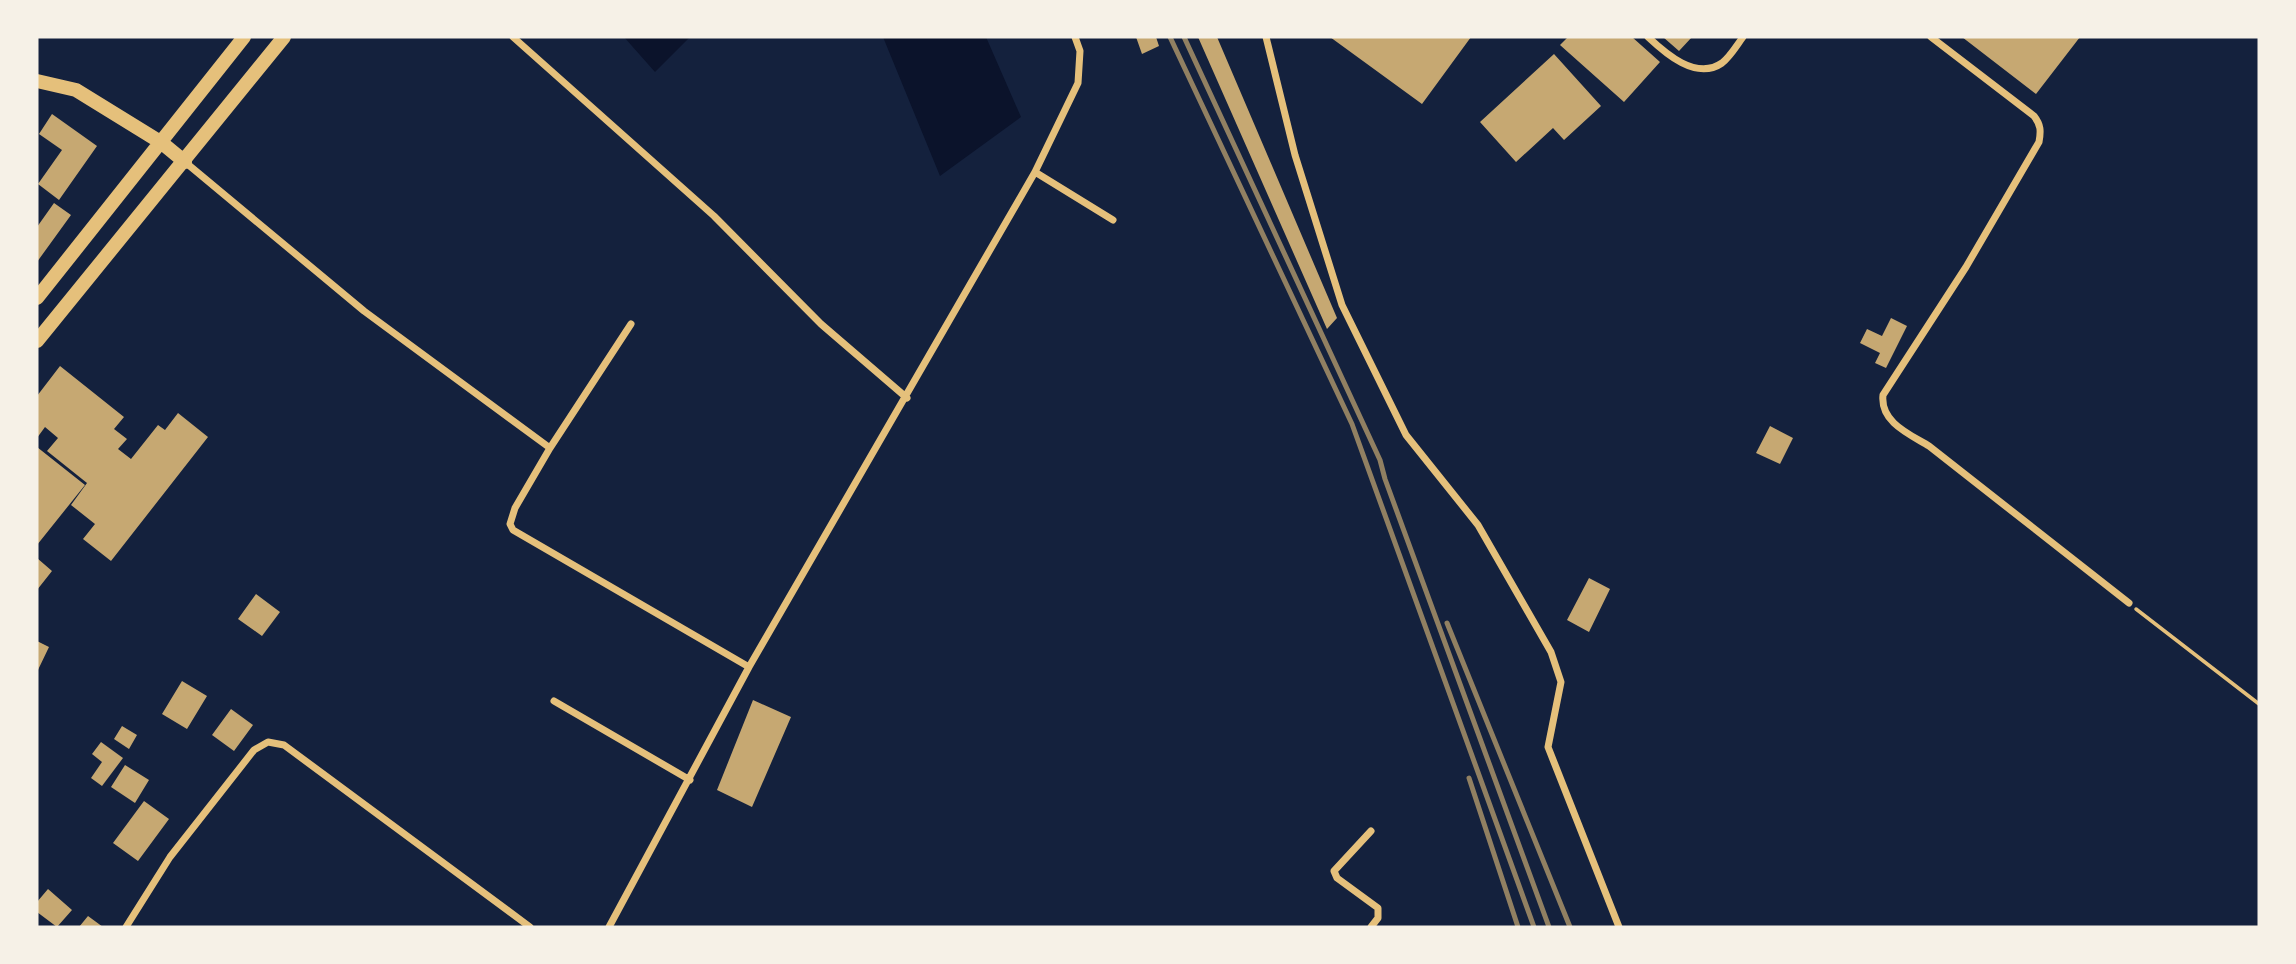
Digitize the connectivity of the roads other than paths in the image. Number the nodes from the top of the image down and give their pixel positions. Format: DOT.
graph roads {
  1 [pos="244,37"];
  2 [pos="284,37"];
  3 [pos="513,37"];
  4 [pos="1075,37"];
  5 [pos="1266,37"];
  6 [pos="1648,37"];
  7 [pos="1743,37"];
  8 [pos="1931,37"];
  9 [pos="37,81"];
  10 [pos="162,144"];
  11 [pos="185,162"];
  12 [pos="1035,172"];
  13 [pos="1113,220"];
  14 [pos="37,298"];
  15 [pos="631,324"];
  16 [pos="37,341"];
  17 [pos="906,398"];
  18 [pos="550,447"];
  19 [pos="2129,603"];
  20 [pos="749,667"];
  21 [pos="554,701"];
  22 [pos="690,780"];
  23 [pos="1371,831"];
  24 [pos="125,927"];
  25 [pos="530,927"];
  26 [pos="609,927"];
  27 [pos="1371,927"];
  28 [pos="1619,927"];
  1 -- 10 [label="main road"];
  2 -- 11 [label="main road"];
  3 -- 17 [label="street"];
  4 -- 12 [label="street"];
  5 -- 28 [label="street"];
  6 -- 7 [label="street"];
  8 -- 19 [label="street"];
  9 -- 10 [label="main road"];
  10 -- 11 [label="main road"];
  10 -- 14 [label="main road"];
  11 -- 16 [label="main road"];
  11 -- 18 [label="street"];
  12 -- 13 [label="street"];
  12 -- 17 [label="street"];
  15 -- 18 [label="street"];
  17 -- 20 [label="street"];
  18 -- 20 [label="street"];
  20 -- 22 [label="street"];
  21 -- 22 [label="street"];
  22 -- 26 [label="street"];
  23 -- 27 [label="street"];
  24 -- 25 [label="street"];
}
